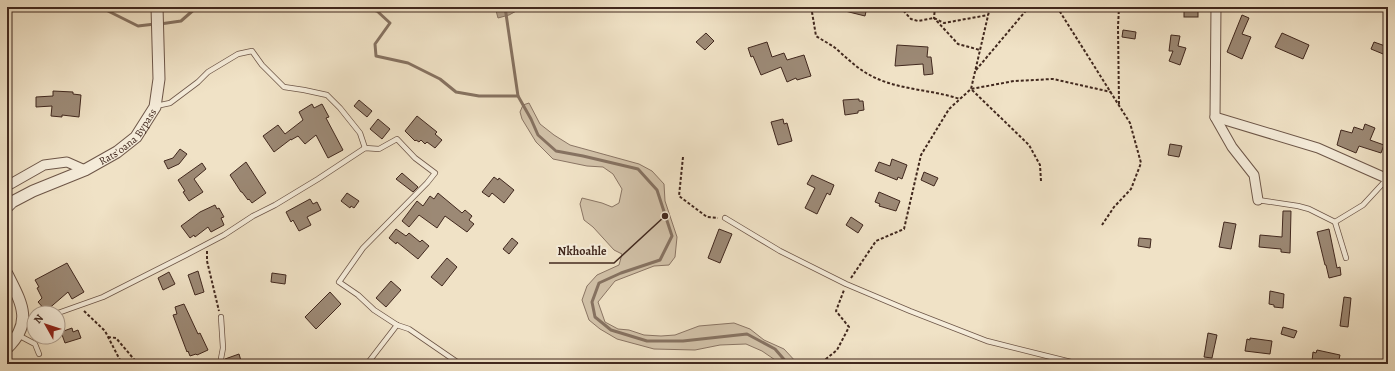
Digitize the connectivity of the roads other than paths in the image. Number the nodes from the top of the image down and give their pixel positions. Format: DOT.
graph roads {
  1 [pos="157,7"];
  2 [pos="1216,7"];
  3 [pos="155,107"];
  4 [pos="1215,117"];
  5 [pos="365,148"];
  6 [pos="85,170"];
  7 [pos="1387,179"];
  8 [pos="7,186"];
  9 [pos="1258,200"];
  10 [pos="7,207"];
  11 [pos="725,218"];
  12 [pos="1335,222"];
  13 [pos="1346,258"];
  14 [pos="7,274"];
  15 [pos="66,310"];
  16 [pos="26,317"];
  17 [pos="221,317"];
  18 [pos="397,325"];
  19 [pos="26,327"];
  20 [pos="18,335"];
  21 [pos="7,348"];
  22 [pos="39,354"];
  23 [pos="220,364"];
  24 [pos="367,364"];
  25 [pos="460,364"];
  26 [pos="1079,364"];
  1 -- 3 [label="street, Rats'oana Bypass"];
  2 -- 4 [label="street"];
  3 -- 5 [label="lane"];
  3 -- 6 [label="street, Rats'oana Bypass"];
  4 -- 7 [label="street"];
  4 -- 9 [label="street"];
  5 -- 15 [label="lane"];
  5 -- 18 [label="lane"];
  6 -- 8 [label="street"];
  6 -- 10 [label="street, Rats'oana Bypass"];
  7 -- 12 [label="lane"];
  9 -- 12 [label="lane"];
  11 -- 26 [label="lane"];
  12 -- 13 [label="lane"];
  14 -- 16 [label="street"];
  17 -- 23 [label="lane"];
  18 -- 24 [label="lane"];
  18 -- 25 [label="lane"];
  19 -- 20 [label="street"];
  20 -- 21 [label="street"];
  20 -- 22 [label="lane"];
}
